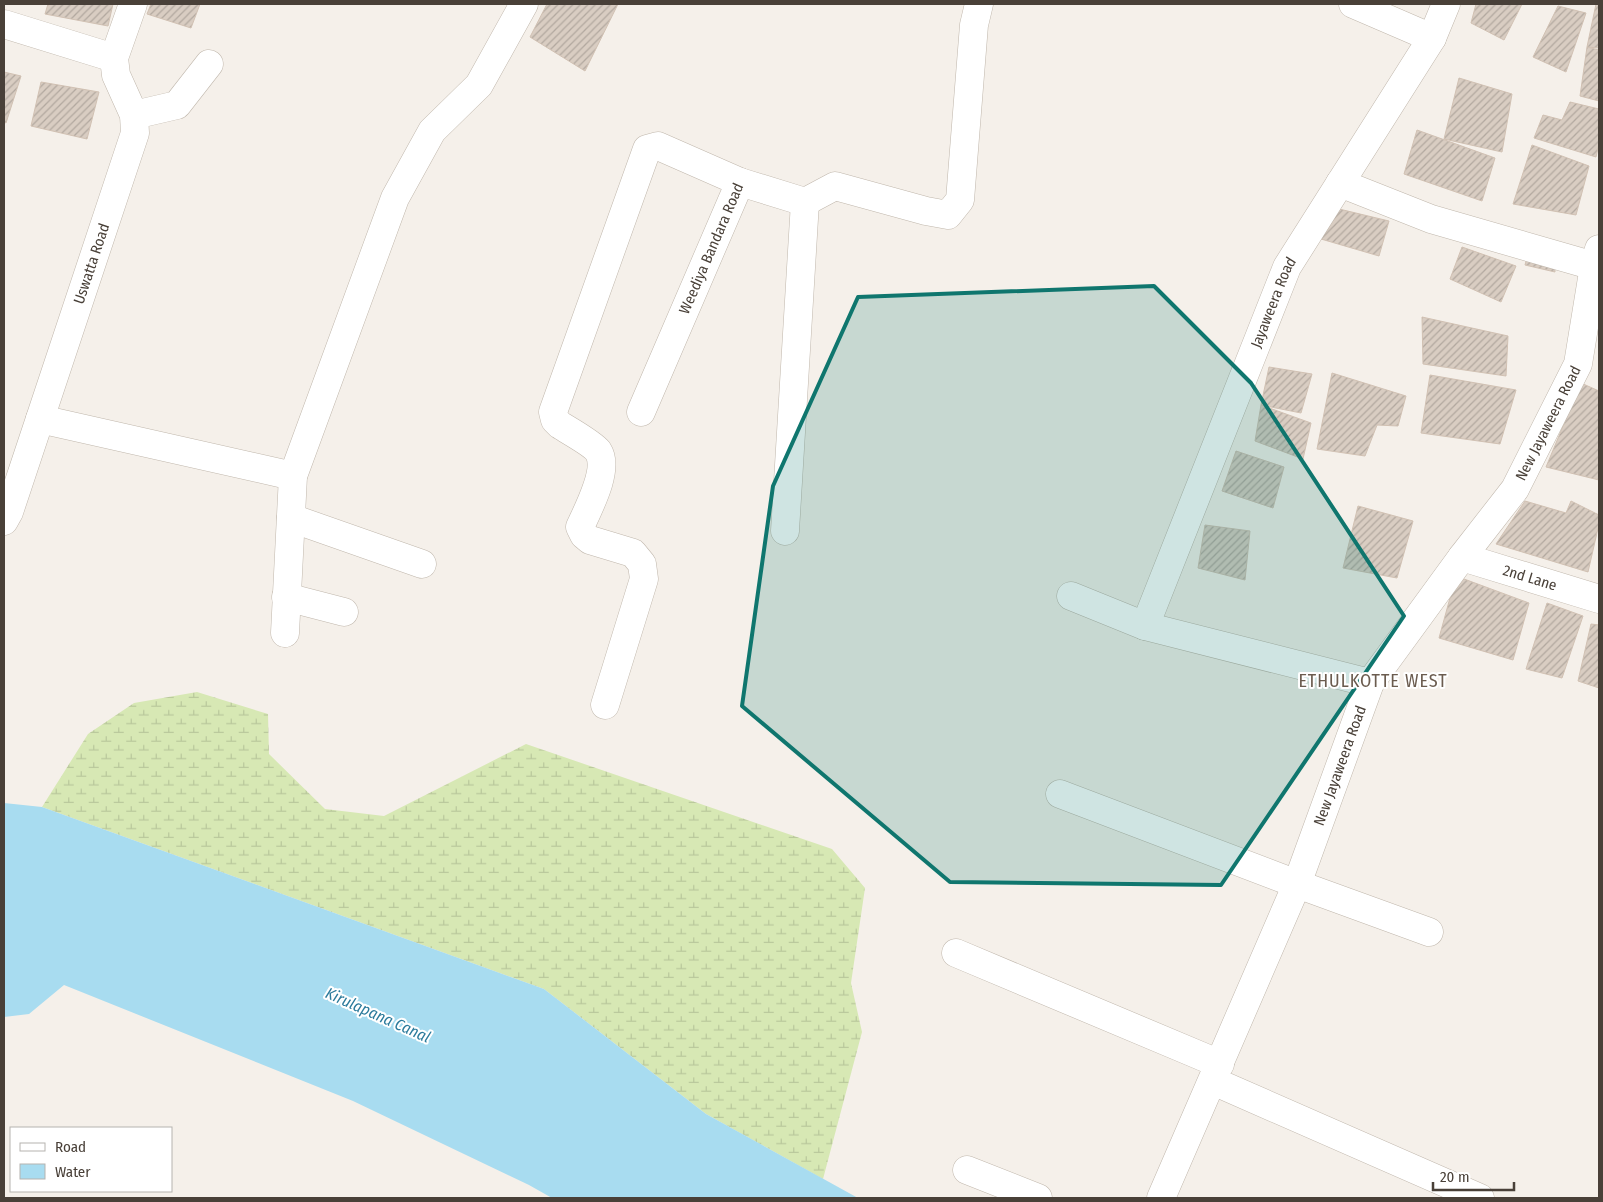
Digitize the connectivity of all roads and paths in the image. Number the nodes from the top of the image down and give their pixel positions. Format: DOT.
graph roads {
  1 [pos="134,4"];
  2 [pos="524,4"];
  3 [pos="979,4"];
  4 [pos="1353,4"];
  5 [pos="1446,4"];
  6 [pos="4,24"];
  7 [pos="1432,38"];
  8 [pos="114,58"];
  9 [pos="210,64"];
  10 [pos="134,115"];
  11 [pos="740,182"];
  12 [pos="1340,183"];
  13 [pos="805,202"];
  14 [pos="1597,258"];
  15 [pos="1589,367"];
  16 [pos="641,412"];
  17 [pos="40,419"];
  18 [pos="293,476"];
  19 [pos="291,518"];
  20 [pos="4,522"];
  21 [pos="785,532"];
  22 [pos="1462,557"];
  23 [pos="422,564"];
  24 [pos="1071,596"];
  25 [pos="286,598"];
  26 [pos="1599,599"];
  27 [pos="344,612"];
  28 [pos="1145,626"];
  29 [pos="284,633"];
  30 [pos="1370,683"];
  31 [pos="604,705"];
  32 [pos="1060,794"];
  33 [pos="1298,884"];
  34 [pos="1428,932"];
  35 [pos="956,953"];
  36 [pos="1216,1072"];
  37 [pos="967,1170"];
  38 [pos="1038,1198"];
  39 [pos="1161,1198"];
  40 [pos="1480,1198"];
  1 -- 8 [label="street"];
  2 -- 18 [label="street"];
  3 -- 13 [label="street"];
  4 -- 7 [label="street"];
  5 -- 7 [label="street, Jayaweera Road"];
  6 -- 8 [label="street"];
  7 -- 12 [label="street, Jayaweera Road"];
  8 -- 10 [label="street, Uswatta Road"];
  9 -- 10 [label="street"];
  10 -- 17 [label="street, Uswatta Road"];
  11 -- 13 [label="street, Weediya Bandara Road"];
  11 -- 16 [label="street, Weediya Bandara Road"];
  11 -- 31 [label="street"];
  12 -- 14 [label="street"];
  12 -- 28 [label="street, Jayaweera Road"];
  13 -- 21 [label="street"];
  14 -- 15 [label="street, New Jayaweera Road"];
  15 -- 22 [label="street, New Jayaweera Road"];
  17 -- 18 [label="street"];
  17 -- 20 [label="street, Uswatta Road"];
  18 -- 19 [label="street"];
  19 -- 23 [label="street"];
  19 -- 25 [label="street"];
  22 -- 26 [label="street, 2nd Lane"];
  22 -- 30 [label="street, New Jayaweera Road"];
  24 -- 28 [label="street"];
  25 -- 27 [label="street"];
  25 -- 29 [label="street"];
  28 -- 30 [label="street"];
  30 -- 33 [label="street, New Jayaweera Road"];
  32 -- 33 [label="street"];
  33 -- 34 [label="street"];
  33 -- 36 [label="street, New Jayaweera Road"];
  35 -- 36 [label="street"];
  36 -- 39 [label="street, New Jayaweera Road"];
  36 -- 40 [label="street"];
  37 -- 38 [label="street"];
}
